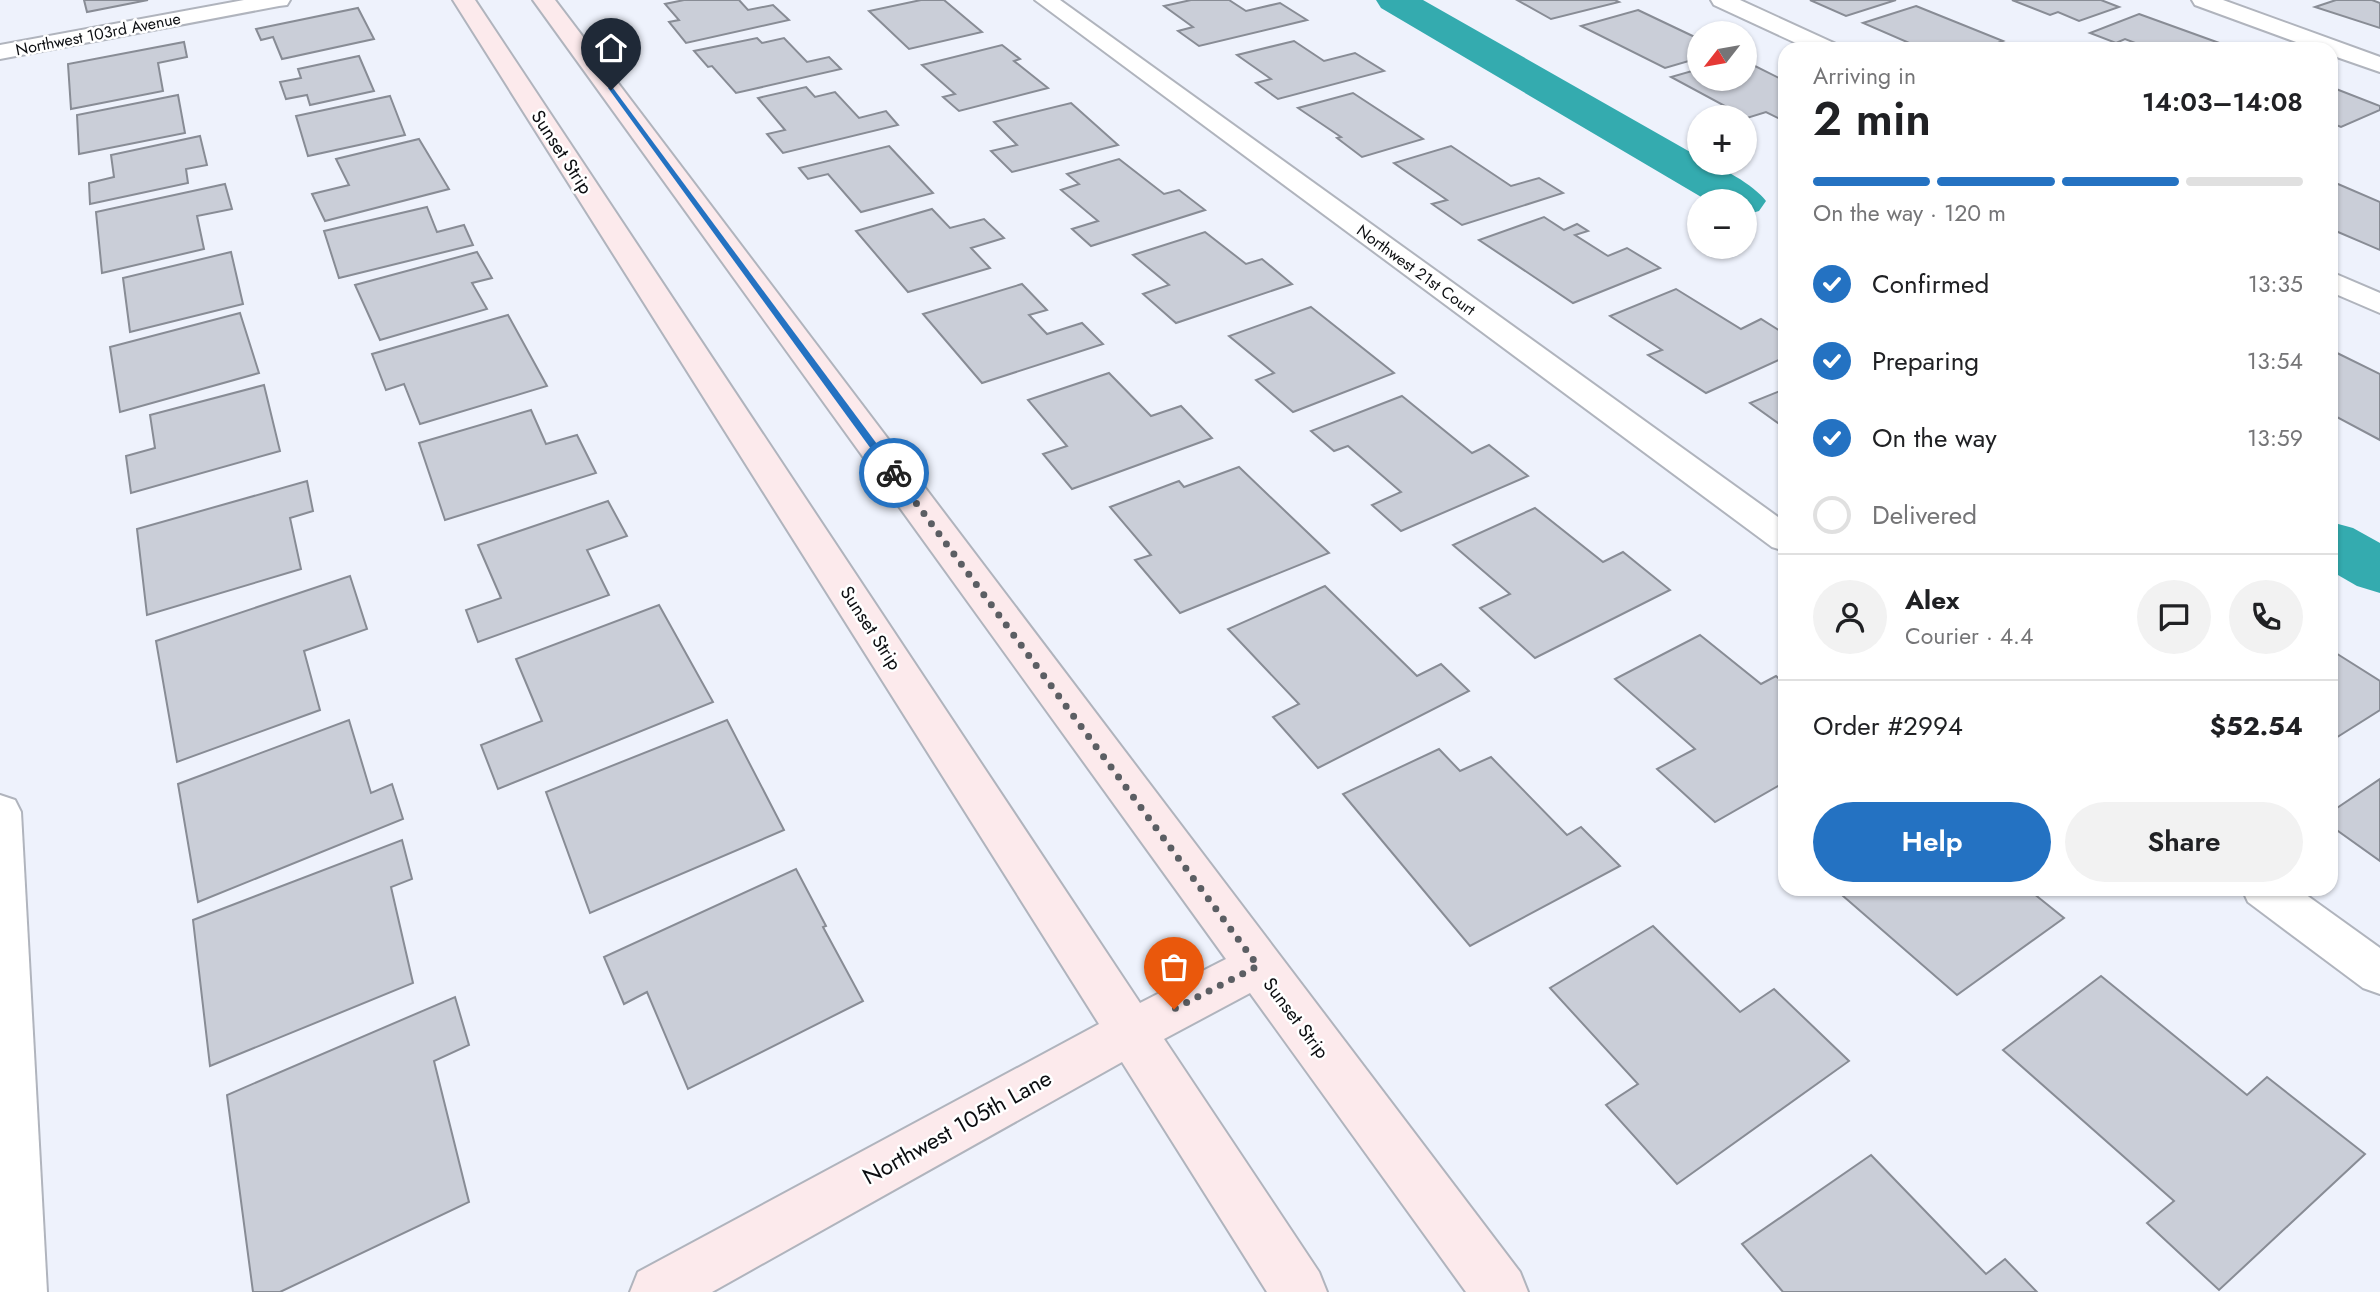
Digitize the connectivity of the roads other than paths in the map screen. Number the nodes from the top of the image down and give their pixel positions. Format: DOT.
graph roads {
  1 [pos="279,0"];
  2 [pos="464,0"];
  3 [pos="544,0"];
  4 [pos="1046,0"];
  5 [pos="1722,0"];
  6 [pos="2203,0"];
  7 [pos="1813,42"];
  8 [pos="2317,42"];
  9 [pos="2338,50"];
  10 [pos="0,52"];
  11 [pos="2380,65"];
  12 [pos="2338,284"];
  13 [pos="2380,304"];
  14 [pos="1778,534"];
  15 [pos="0,812"];
  16 [pos="2274,896"];
  17 [pos="1258,966"];
  18 [pos="2380,974"];
  19 [pos="1132,1031"];
  20 [pos="19,1292"];
  21 [pos="658,1292"];
  22 [pos="1299,1292"];
  23 [pos="1500,1292"];
  1 -- 10 [label="street, Northwest 103rd Avenue"];
  2 -- 19 [label="street, Sunset Strip"];
  3 -- 17 [label="street, Sunset Strip"];
  4 -- 14 [label="street, Northwest 21st Court"];
  5 -- 7 [label="street"];
  6 -- 8 [label="street"];
  9 -- 11 [label="street"];
  12 -- 13 [label="street"];
  15 -- 20 [label="street"];
  16 -- 18 [label="street"];
  17 -- 19 [label="street, Northwest 105th Lane"];
  17 -- 23 [label="street, Sunset Strip"];
  19 -- 21 [label="street, Northwest 105th Lane"];
  19 -- 22 [label="street, Sunset Strip"];
}
